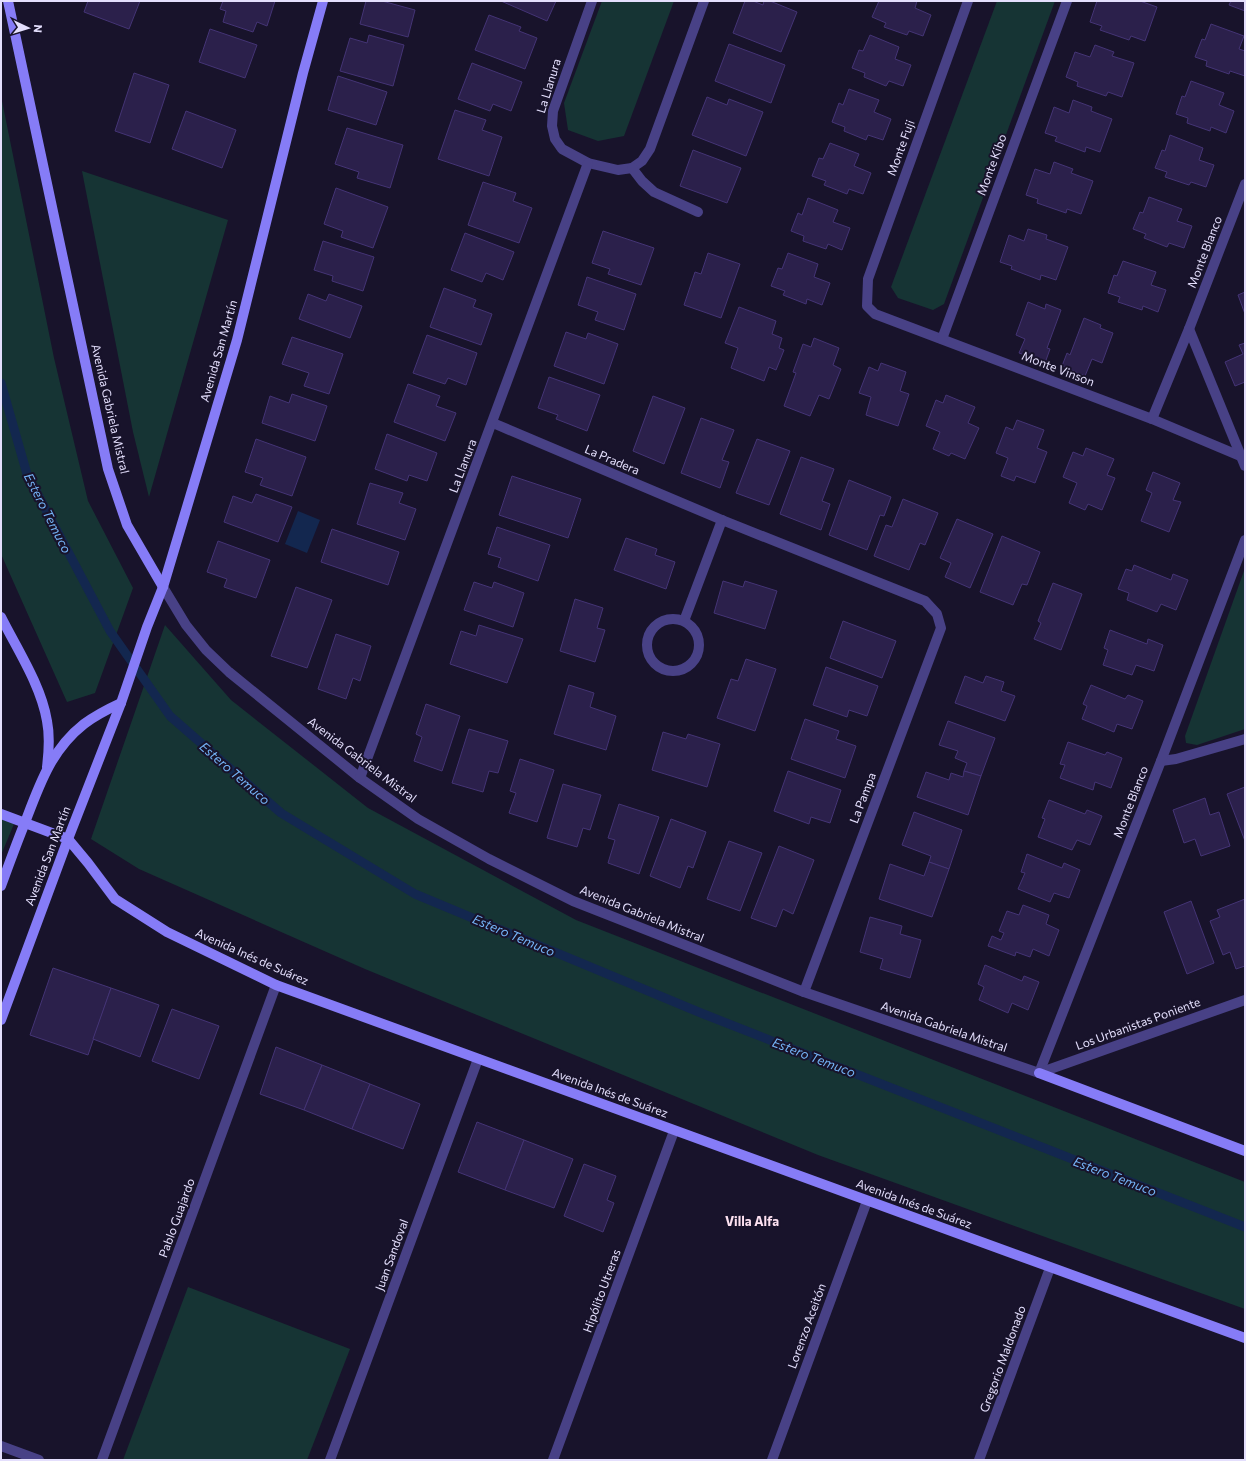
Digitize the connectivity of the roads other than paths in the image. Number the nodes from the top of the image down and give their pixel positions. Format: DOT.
graph roads {
  1 [pos="8,1"];
  2 [pos="323,1"];
  3 [pos="592,1"];
  4 [pos="704,1"];
  5 [pos="968,1"];
  6 [pos="1067,1"];
  7 [pos="588,163"];
  8 [pos="632,168"];
  9 [pos="1245,184"];
  10 [pos="698,212"];
  11 [pos="867,306"];
  12 [pos="1189,329"];
  13 [pos="942,338"];
  14 [pos="1152,419"];
  15 [pos="492,423"];
  16 [pos="1240,456"];
  17 [pos="1245,466"];
  18 [pos="722,520"];
  19 [pos="1245,540"];
  20 [pos="163,587"];
  21 [pos="937,614"];
  22 [pos="1,617"];
  23 [pos="684,621"];
  24 [pos="121,703"];
  25 [pos="1245,739"];
  26 [pos="1161,761"];
  27 [pos="47,767"];
  28 [pos="360,778"];
  29 [pos="1,814"];
  30 [pos="24,823"];
  31 [pos="68,839"];
  32 [pos="1,886"];
  33 [pos="276,985"];
  34 [pos="804,992"];
  35 [pos="1245,1000"];
  36 [pos="1,1020"];
  37 [pos="478,1059"];
  38 [pos="1039,1073"];
  39 [pos="674,1131"];
  40 [pos="1245,1151"];
  41 [pos="867,1201"];
  42 [pos="1050,1268"];
  43 [pos="1245,1338"];
  44 [pos="1,1446"];
  45 [pos="39,1460"];
  46 [pos="102,1460"];
  47 [pos="330,1460"];
  48 [pos="553,1460"];
  49 [pos="772,1460"];
  50 [pos="979,1460"];
  1 -- 20 [label="street, Avenida Gabriela Mistral"];
  2 -- 20 [label="street, Avenida San Martín"];
  3 -- 7 [label="street, La Llanura"];
  4 -- 8 [label="street"];
  5 -- 11 [label="street, Monte Fuji"];
  6 -- 13 [label="street, Monte Kibo"];
  7 -- 8 [label="street, La Llanura"];
  7 -- 15 [label="street, La Llanura"];
  8 -- 10 [label="street"];
  9 -- 12 [label="street, Monte Blanco"];
  11 -- 13 [label="street, Monte Vinson"];
  12 -- 14 [label="street, Monte Blanco"];
  12 -- 16 [label="street"];
  13 -- 14 [label="street, Monte Vinson"];
  14 -- 16 [label="street, Monte Vinson"];
  15 -- 18 [label="street, La Pradera"];
  15 -- 28 [label="street, La Llanura"];
  16 -- 17 [label="street"];
  18 -- 21 [label="street, La Pradera"];
  18 -- 23 [label="street"];
  19 -- 26 [label="street, Monte Blanco"];
  20 -- 24 [label="street, Avenida San Martín"];
  20 -- 28 [label="street, Avenida Gabriela Mistral"];
  21 -- 34 [label="street, La Pampa"];
  22 -- 27 [label="street"];
  23 -- 23 [label="street"];
  24 -- 27 [label="street"];
  24 -- 31 [label="street, Avenida San Martín"];
  25 -- 26 [label="street"];
  26 -- 38 [label="street, Monte Blanco"];
  27 -- 30 [label="street"];
  28 -- 34 [label="street, Avenida Gabriela Mistral"];
  29 -- 30 [label="street"];
  30 -- 31 [label="street"];
  30 -- 32 [label="street"];
  31 -- 33 [label="street, Avenida Inés de Suárez"];
  31 -- 36 [label="street, Avenida San Martín"];
  33 -- 37 [label="street, Avenida Inés de Suárez"];
  33 -- 46 [label="street, Pablo Guajardo"];
  34 -- 38 [label="street, Avenida Gabriela Mistral"];
  35 -- 38 [label="street, Los Urbanistas Poniente"];
  37 -- 39 [label="street, Avenida Inés de Suárez"];
  37 -- 47 [label="street, Juan Sandoval"];
  38 -- 40 [label="street, Avenida Gabriela Mistral"];
  39 -- 41 [label="street, Avenida Inés de Suárez"];
  39 -- 48 [label="street, Hipólito Utreras"];
  41 -- 42 [label="street, Avenida Inés de Suárez"];
  41 -- 49 [label="street, Lorenzo Aceitón"];
  42 -- 43 [label="street, Avenida Inés de Suárez"];
  42 -- 50 [label="street, Gregorio Maldonado"];
  44 -- 45 [label="street"];
}
